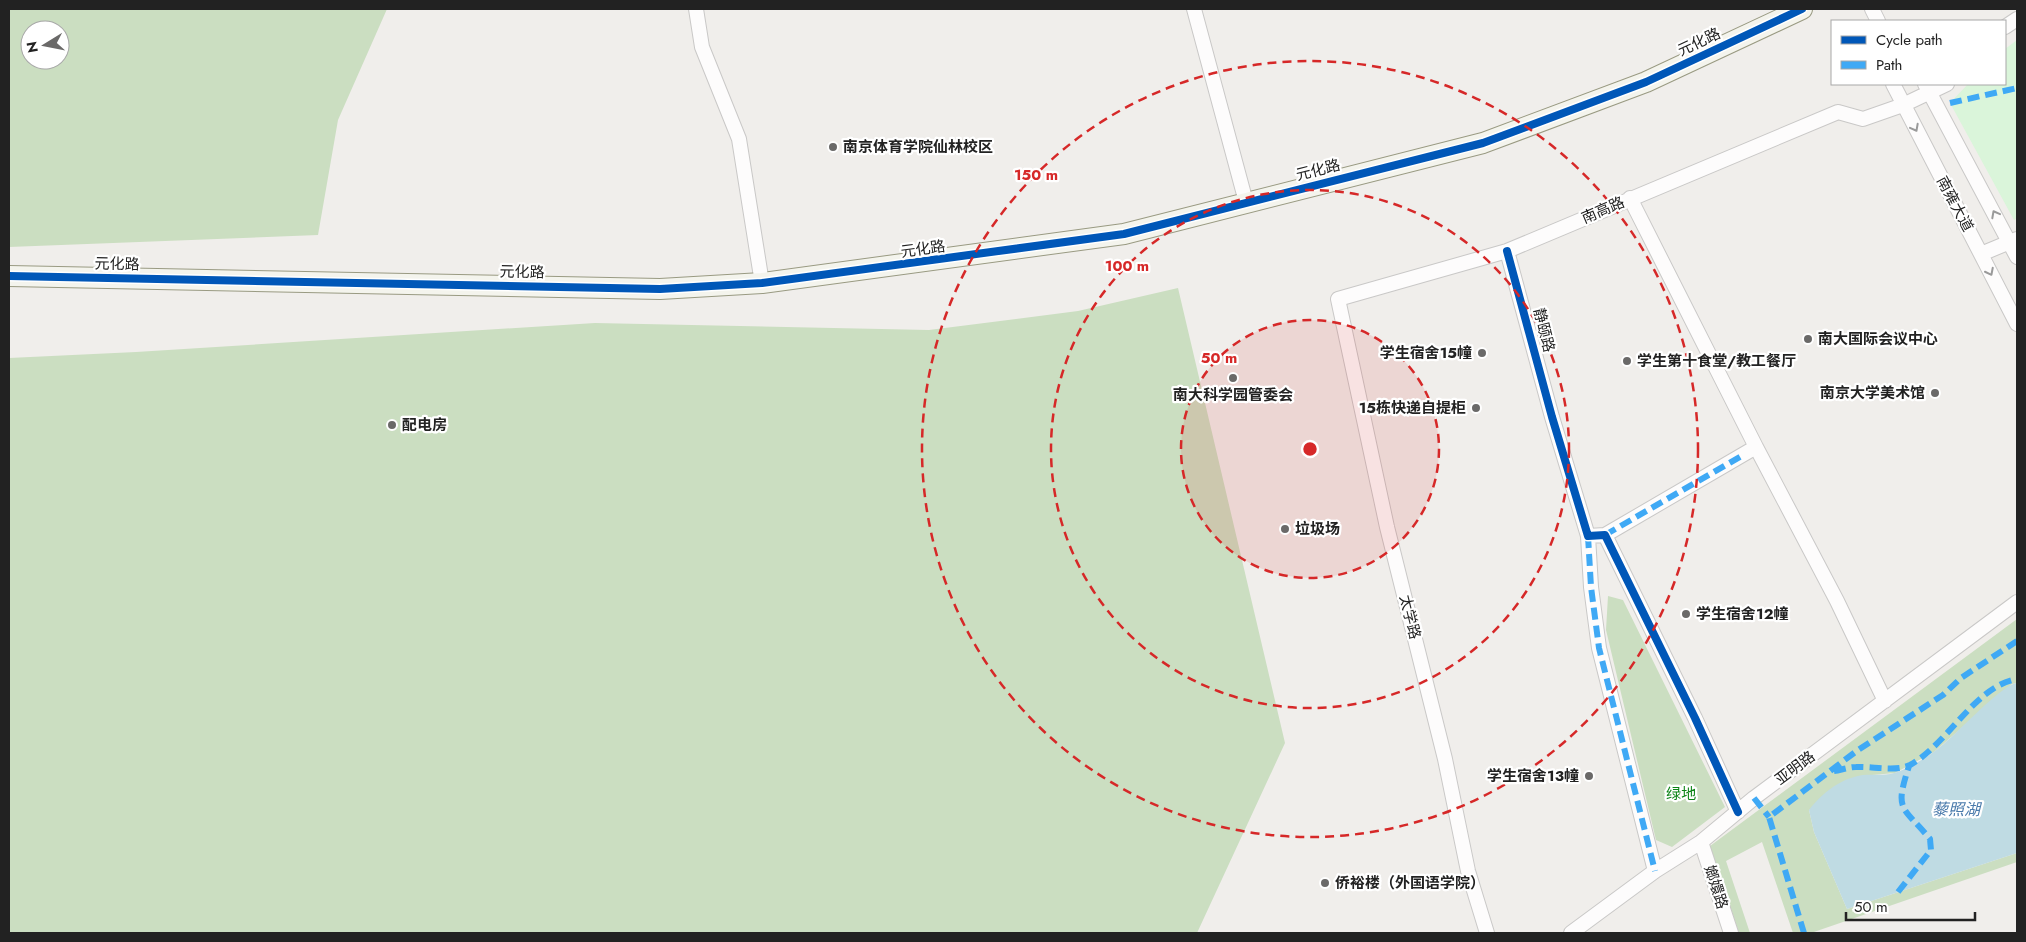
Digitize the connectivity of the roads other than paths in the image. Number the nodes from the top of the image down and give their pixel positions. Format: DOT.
graph roads {
  1 [pos="696,9"];
  2 [pos="1194,9"];
  3 [pos="1802,9"];
  4 [pos="2017,19"];
  5 [pos="2006,26"];
  6 [pos="1893,85"];
  7 [pos="1942,85"];
  8 [pos="1927,88"];
  9 [pos="1903,105"];
  10 [pos="1630,198"];
  11 [pos="1246,202"];
  12 [pos="2014,240"];
  13 [pos="1508,251"];
  14 [pos="1981,254"];
  15 [pos="2017,257"];
  16 [pos="9,276"];
  17 [pos="762,283"];
  18 [pos="1338,299"];
  19 [pos="2017,324"];
  20 [pos="1756,447"];
  21 [pos="1606,534"];
  22 [pos="1588,536"];
  23 [pos="2017,602"];
  24 [pos="1885,701"];
  25 [pos="1738,812"];
  26 [pos="1701,842"];
  27 [pos="1655,871"];
  28 [pos="1487,933"];
  29 [pos="1572,933"];
  30 [pos="1731,933"];
  1 -- 17 [label="street"];
  2 -- 11 [label="street"];
  3 -- 11 [label="street, 元化路"];
  4 -- 5 [label="street"];
  6 -- 9 [label="street, 南雍大道"];
  7 -- 8 [label="street"];
  8 -- 9 [label="street"];
  12 -- 8 [label="street, 南雍大道, one-way"];
  9 -- 10 [label="street, 南高路"];
  9 -- 14 [label="street, 南雍大道, one-way"];
  10 -- 13 [label="street, 南高路"];
  10 -- 20 [label="street"];
  11 -- 17 [label="street, 元化路"];
  12 -- 14 [label="street"];
  12 -- 15 [label="street, 南雍大道"];
  13 -- 18 [label="street, 南高路"];
  13 -- 22 [label="street, 静颐路"];
  14 -- 19 [label="street, 南雍大道, one-way"];
  16 -- 17 [label="street, 元化路"];
  18 -- 28 [label="street, 太学路"];
  20 -- 21 [label="street"];
  20 -- 24 [label="street"];
  21 -- 22 [label="street"];
  21 -- 25 [label="street"];
  22 -- 27 [label="street, 静颐路"];
  23 -- 24 [label="street, 亚明路"];
  24 -- 25 [label="street, 亚明路"];
  25 -- 26 [label="street, 亚明路"];
  26 -- 27 [label="street, 亚明路"];
  26 -- 30 [label="street, 嫏嬛路"];
  27 -- 29 [label="street, 亚明路"];
}
